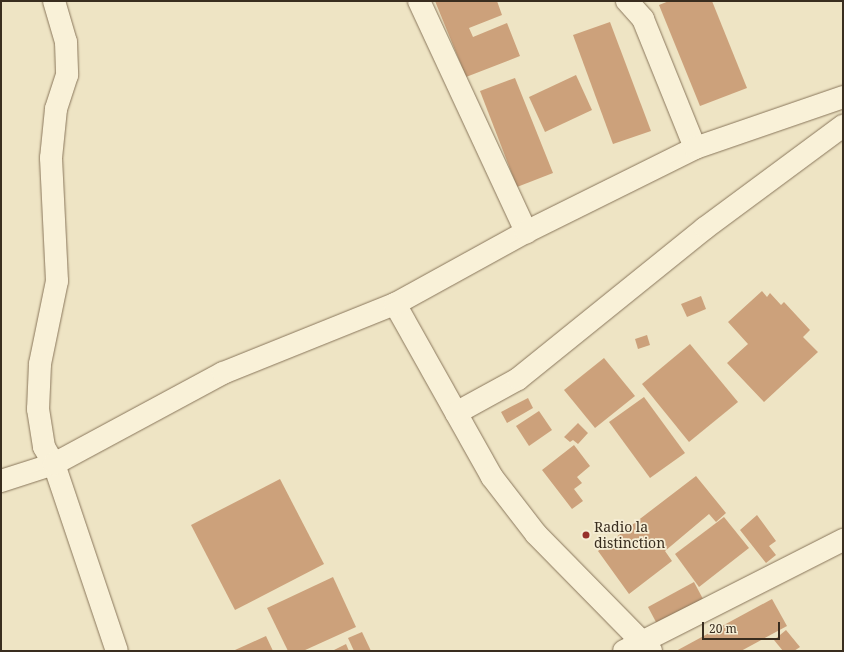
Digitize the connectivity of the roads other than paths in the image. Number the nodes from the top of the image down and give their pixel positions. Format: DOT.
graph roads {
  1 [pos="54,1"];
  2 [pos="419,1"];
  3 [pos="627,1"];
  4 [pos="843,97"];
  5 [pos="843,126"];
  6 [pos="695,148"];
  7 [pos="526,232"];
  8 [pos="395,304"];
  9 [pos="456,413"];
  10 [pos="54,464"];
  11 [pos="1,481"];
  12 [pos="843,540"];
  13 [pos="639,648"];
  14 [pos="117,651"];
  1 -- 10 [label="street"];
  2 -- 7 [label="street"];
  3 -- 6 [label="street"];
  4 -- 6 [label="street"];
  5 -- 9 [label="street"];
  6 -- 7 [label="street"];
  7 -- 8 [label="street"];
  8 -- 9 [label="street"];
  8 -- 10 [label="street"];
  9 -- 13 [label="street"];
  10 -- 11 [label="street"];
  10 -- 14 [label="street"];
  12 -- 13 [label="street"];
}
